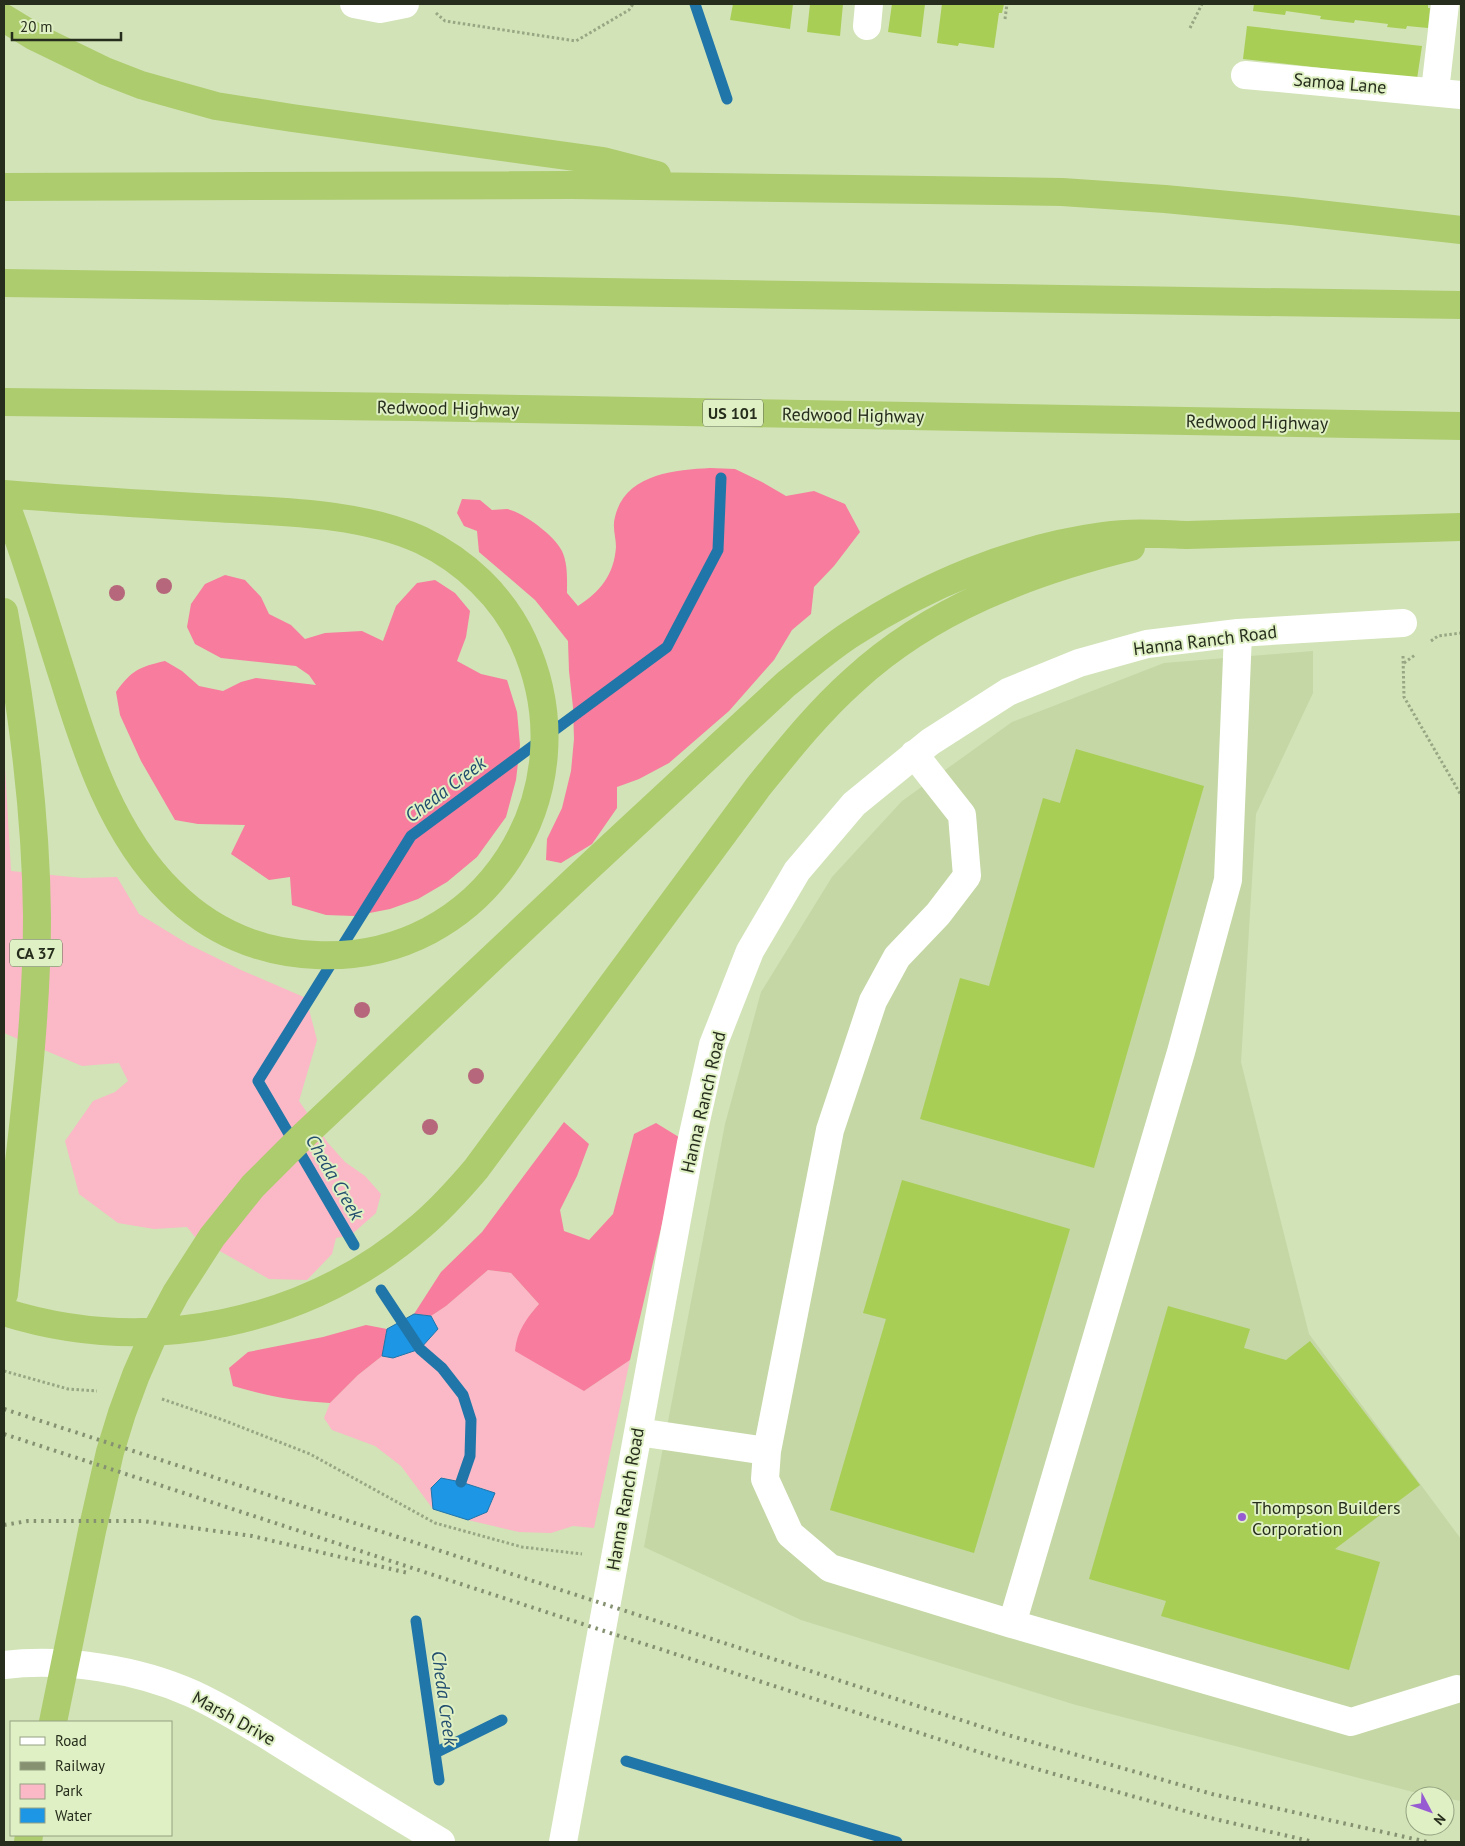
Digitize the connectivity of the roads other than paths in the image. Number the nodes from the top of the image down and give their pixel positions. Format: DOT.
graph roads {
  1 [pos="354,4"];
  2 [pos="405,4"];
  3 [pos="1445,4"];
  4 [pos="4,18"];
  5 [pos="1245,75"];
  6 [pos="1434,91"];
  7 [pos="1461,95"];
  8 [pos="694,186"];
  9 [pos="4,187"];
  10 [pos="1461,230"];
  11 [pos="4,283"];
  12 [pos="1461,305"];
  13 [pos="4,402"];
  14 [pos="1461,426"];
  15 [pos="4,494"];
  16 [pos="4,500"];
  17 [pos="1461,527"];
  18 [pos="1187,536"];
  19 [pos="4,612"];
  20 [pos="1403,623"];
  21 [pos="1238,632"];
  22 [pos="914,754"];
  23 [pos="4,1294"];
  24 [pos="4,1312"];
  25 [pos="638,1432"];
  26 [pos="767,1451"];
  27 [pos="1012,1624"];
  28 [pos="4,1665"];
  29 [pos="1457,1689"];
  30 [pos="53,1721"];
  31 [pos="441,1842"];
  32 [pos="563,1842"];
  1 -- 2 [label="street"];
  3 -- 6 [label="street"];
  4 -- 8 [label="highway"];
  5 -- 6 [label="street, Samoa Lane"];
  6 -- 7 [label="street, Samoa Lane"];
  8 -- 9 [label="highway"];
  8 -- 10 [label="highway"];
  11 -- 12 [label="highway"];
  13 -- 14 [label="highway, Redwood Highway / US 101"];
  15 -- 16 [label="highway"];
  17 -- 18 [label="highway"];
  18 -- 24 [label="highway"];
  18 -- 30 [label="highway"];
  19 -- 23 [label="highway, CA 37"];
  20 -- 21 [label="street, Hanna Ranch Road"];
  21 -- 22 [label="street, Hanna Ranch Road"];
  21 -- 27 [label="street"];
  22 -- 25 [label="street, Hanna Ranch Road"];
  22 -- 26 [label="street"];
  25 -- 26 [label="street"];
  25 -- 32 [label="street, Hanna Ranch Road"];
  26 -- 27 [label="street"];
  27 -- 29 [label="street"];
  28 -- 31 [label="street, Marsh Drive"];
}
